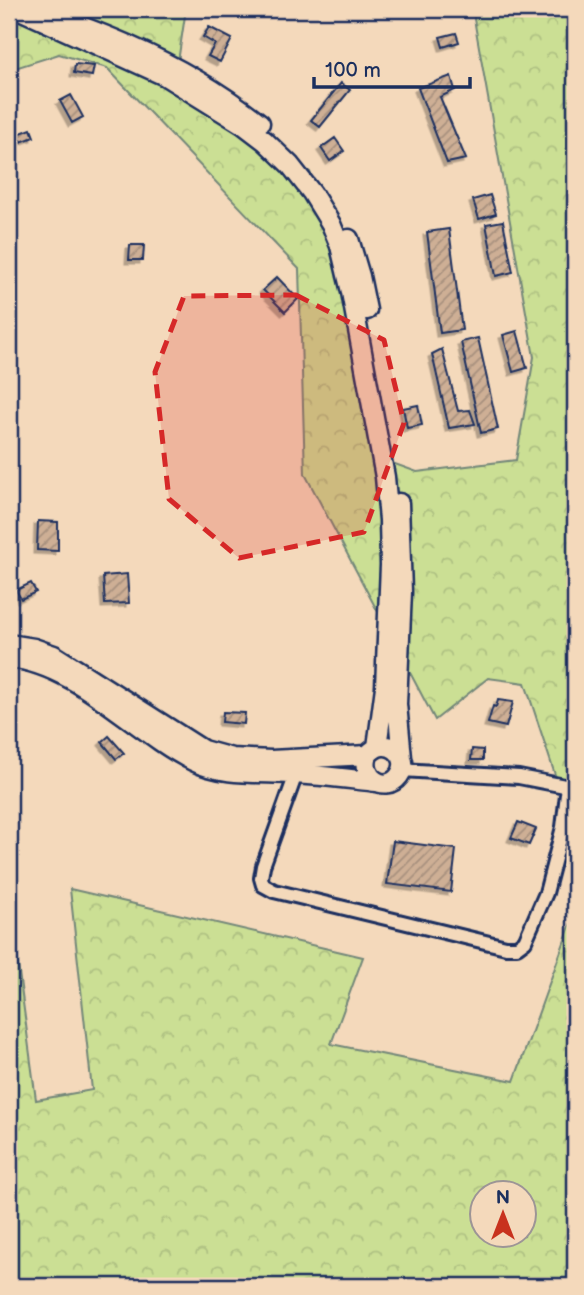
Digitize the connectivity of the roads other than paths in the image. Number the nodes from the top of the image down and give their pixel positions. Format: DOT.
graph roads {
  1 [pos="18,9"];
  2 [pos="45,9"];
  3 [pos="9,644"];
  4 [pos="9,658"];
  5 [pos="372,751"];
  6 [pos="402,764"];
  7 [pos="296,774"];
  8 [pos="377,782"];
  9 [pos="572,787"];
  1 -- 5 [label="street"];
  2 -- 6 [label="street"];
  3 -- 5 [label="street"];
  4 -- 7 [label="street"];
  5 -- 6 [label="street"];
  5 -- 8 [label="street"];
  6 -- 8 [label="street"];
  6 -- 9 [label="street"];
  7 -- 8 [label="street"];
  7 -- 9 [label="street"];
}
